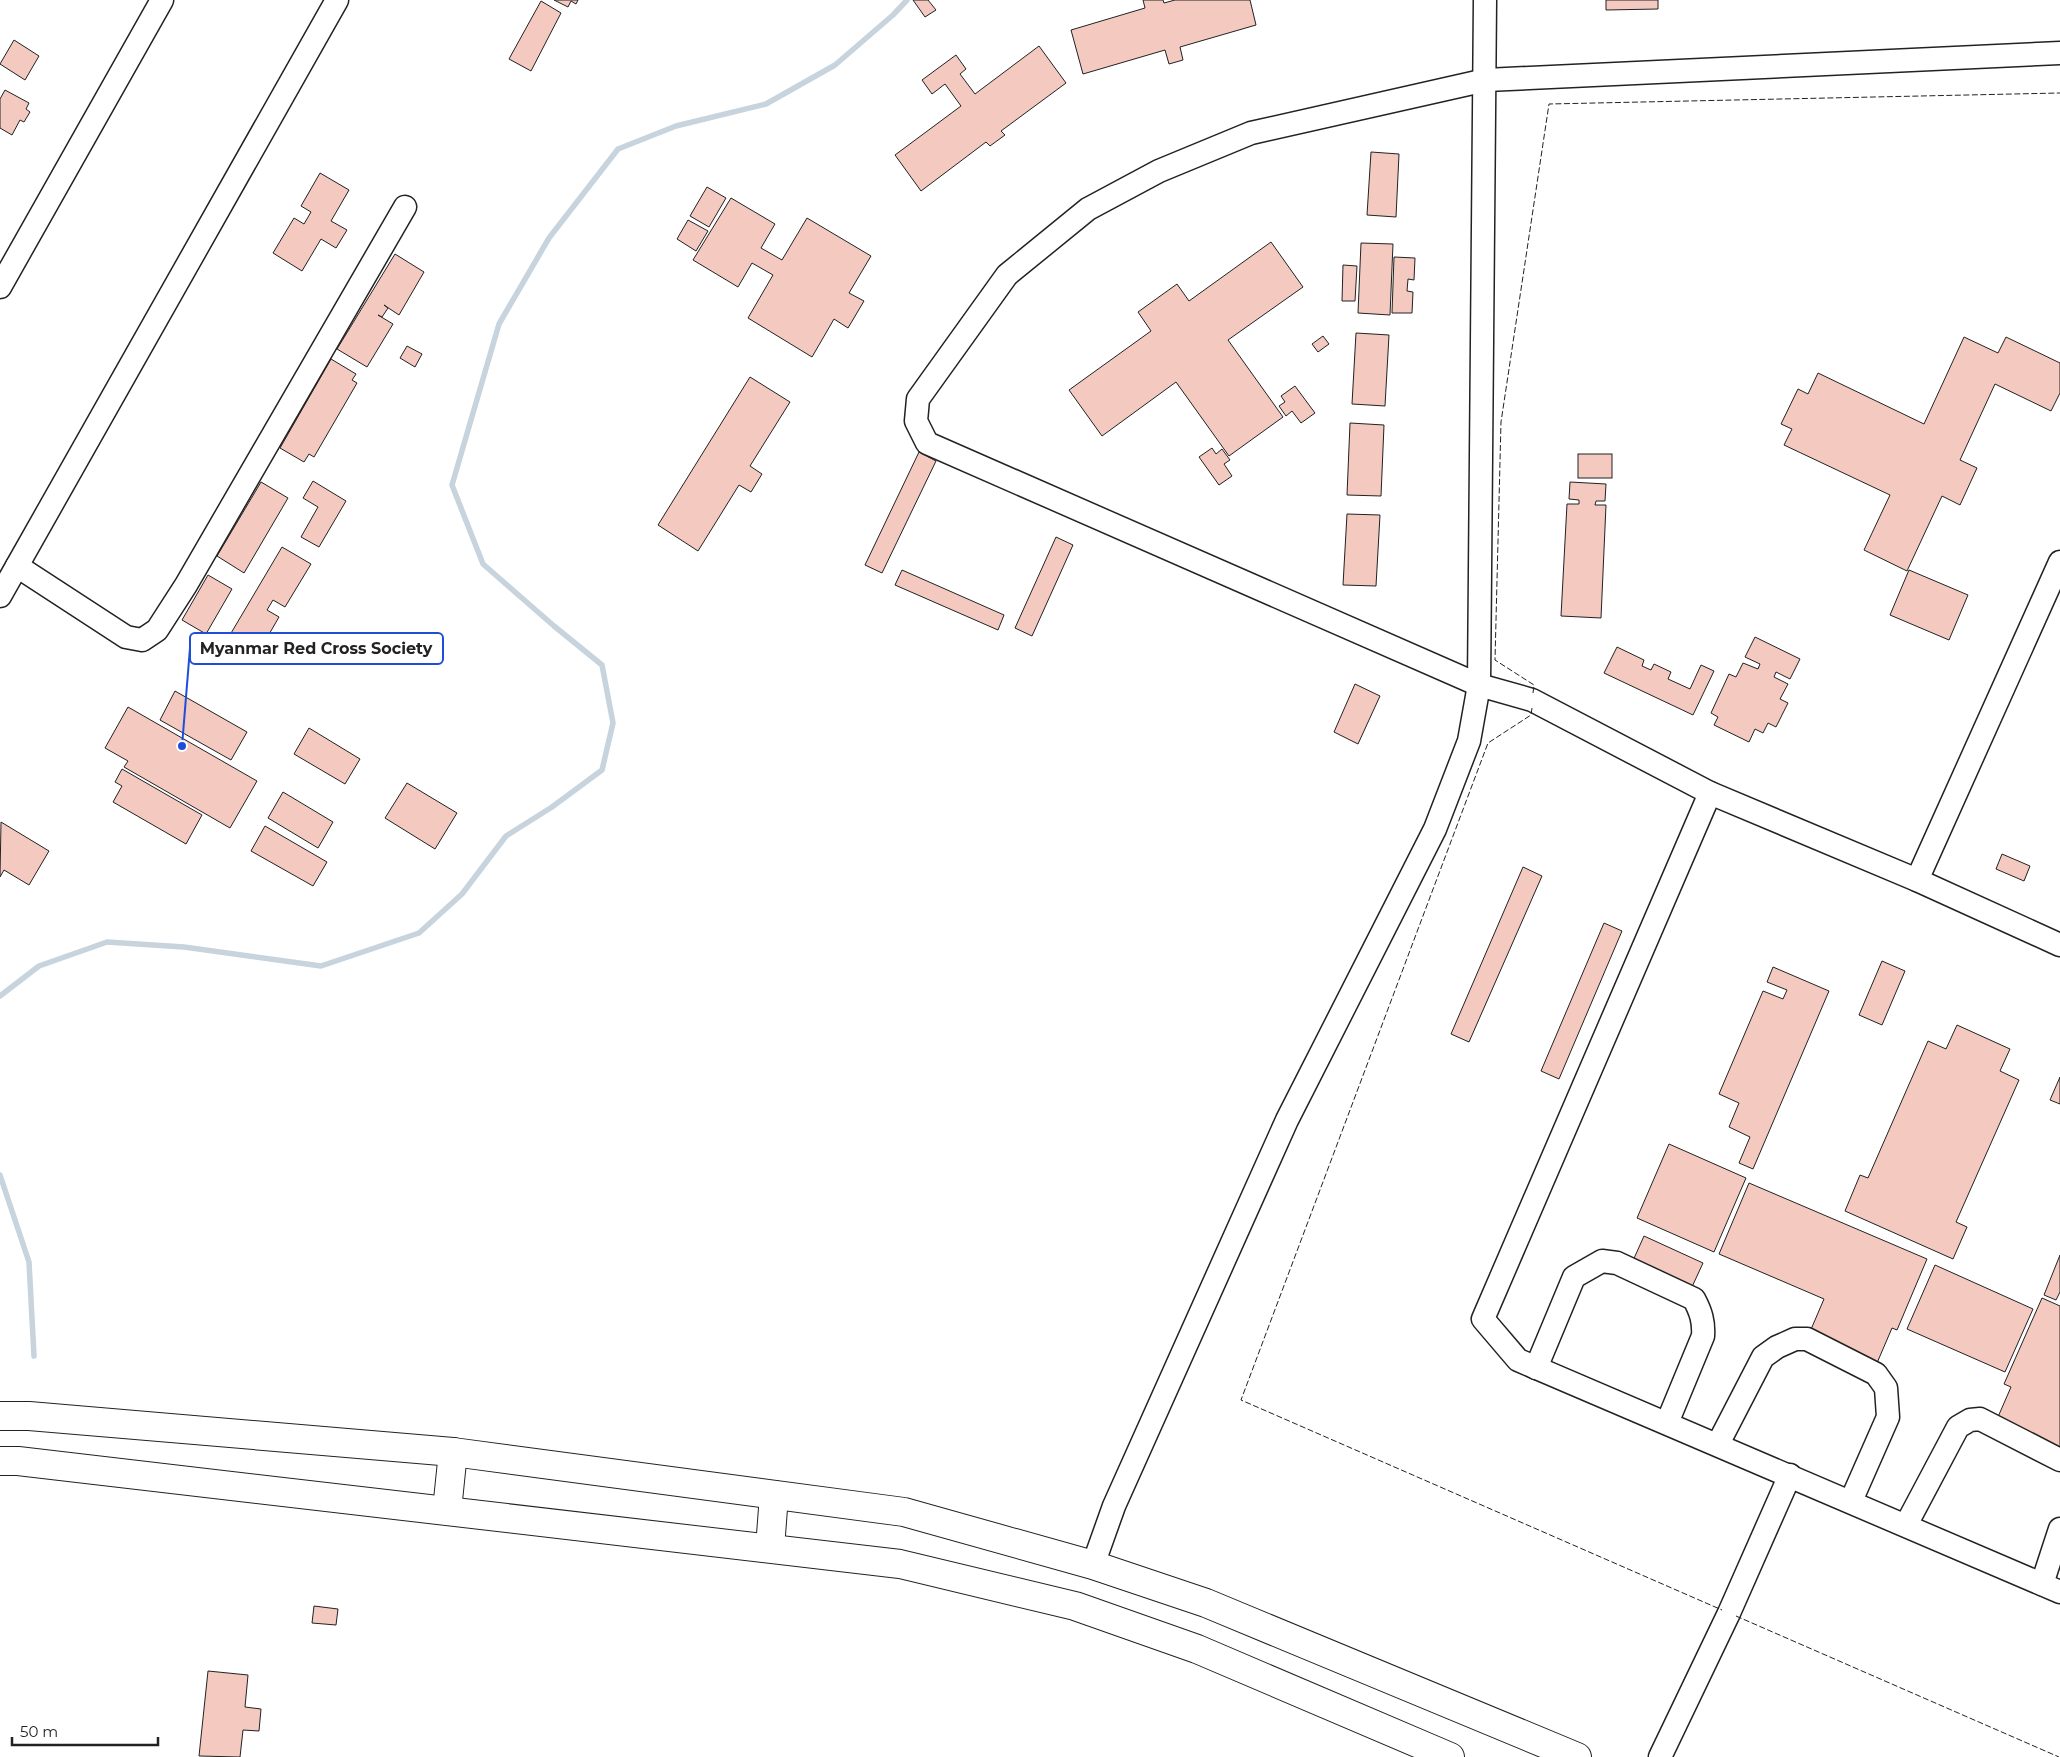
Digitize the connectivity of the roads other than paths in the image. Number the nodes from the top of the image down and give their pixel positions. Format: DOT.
graph roads {
  1 [pos="162,0"];
  2 [pos="337,0"];
  3 [pos="1486,0"];
  4 [pos="2060,53"];
  5 [pos="1486,80"];
  6 [pos="405,207"];
  7 [pos="0,287"];
  8 [pos="2060,562"];
  9 [pos="17,566"];
  10 [pos="0,596"];
  11 [pos="1479,685"];
  12 [pos="1710,793"];
  13 [pos="1917,880"];
  14 [pos="2060,945"];
  15 [pos="1536,1368"];
  16 [pos="0,1416"];
  17 [pos="1667,1423"];
  18 [pos="1718,1444"];
  19 [pos="453,1452"];
  20 [pos="2060,1460"];
  21 [pos="0,1461"];
  22 [pos="1790,1475"];
  23 [pos="774,1495"];
  24 [pos="1851,1501"];
  25 [pos="447,1510"];
  26 [pos="1906,1525"];
  27 [pos="2060,1528"];
  28 [pos="770,1548"];
  29 [pos="1093,1564"];
  30 [pos="2051,1588"];
  31 [pos="1450,1757"];
  32 [pos="1577,1757"];
  33 [pos="1660,1757"];
  1 -- 7 [label="street"];
  2 -- 9 [label="street"];
  3 -- 5 [label="street"];
  4 -- 5 [label="street"];
  5 -- 11 [label="street"];
  5 -- 11 [label="street"];
  6 -- 9 [label="street"];
  8 -- 13 [label="street"];
  9 -- 10 [label="street"];
  11 -- 12 [label="street"];
  11 -- 29 [label="street"];
  12 -- 13 [label="street"];
  12 -- 15 [label="street"];
  13 -- 14 [label="street"];
  15 -- 17 [label="street"];
  15 -- 17 [label="street"];
  16 -- 19 [label="main road"];
  17 -- 18 [label="street"];
  18 -- 22 [label="street"];
  18 -- 24 [label="street"];
  19 -- 23 [label="main road"];
  19 -- 25 [label="main road"];
  20 -- 26 [label="street"];
  21 -- 25 [label="main road"];
  22 -- 24 [label="street"];
  22 -- 33 [label="street"];
  23 -- 28 [label="main road"];
  23 -- 29 [label="main road"];
  24 -- 26 [label="street"];
  25 -- 28 [label="main road"];
  26 -- 30 [label="street"];
  27 -- 30 [label="street"];
  28 -- 31 [label="main road"];
  29 -- 32 [label="main road"];
}
